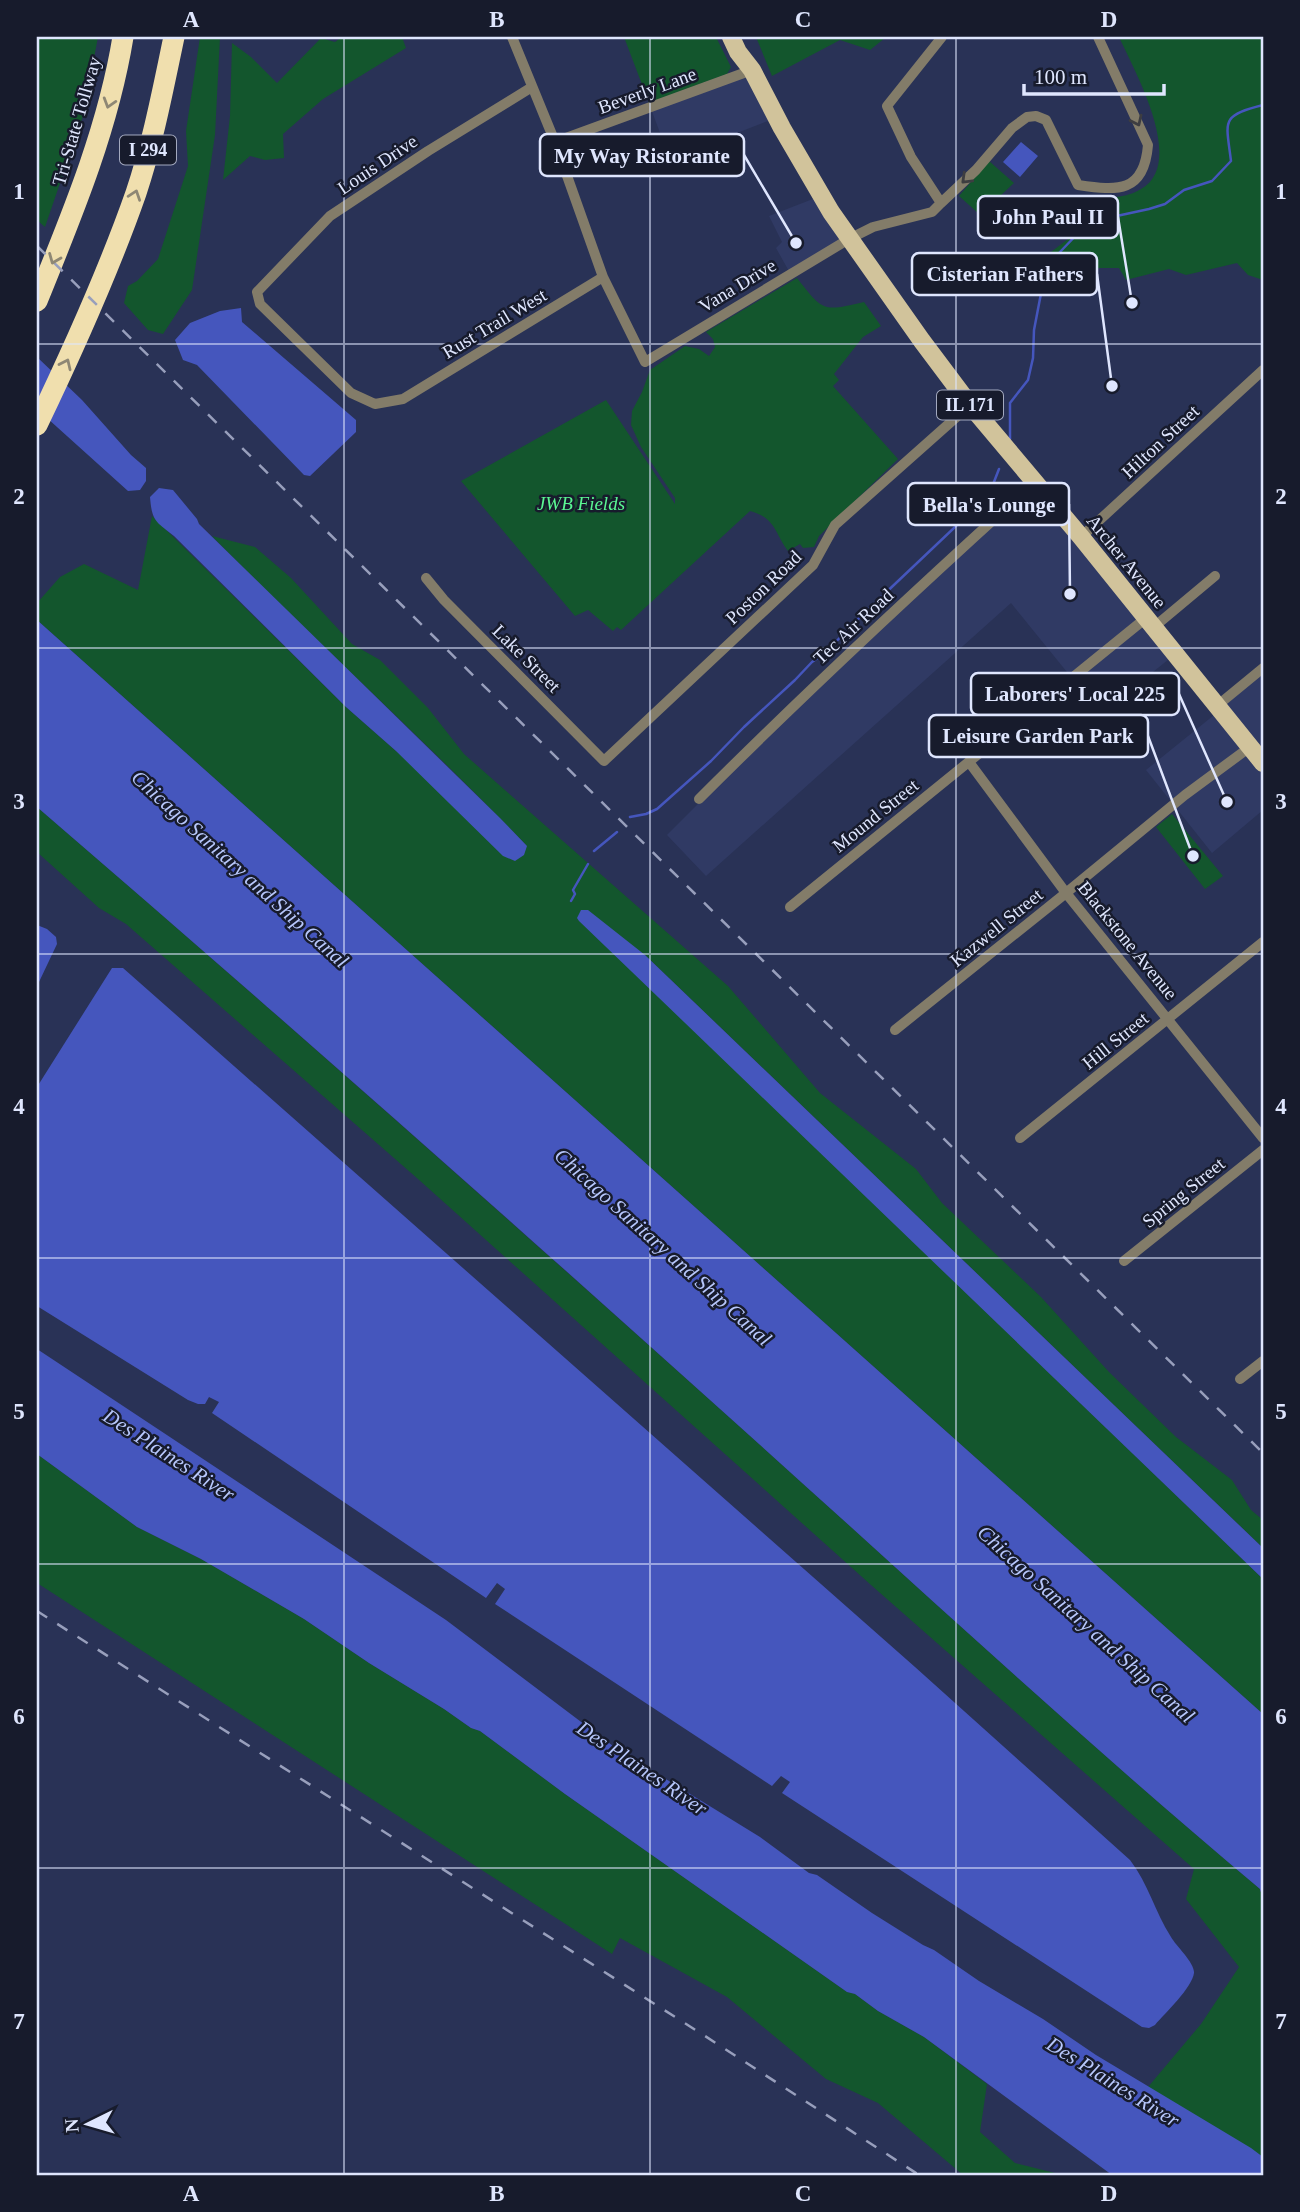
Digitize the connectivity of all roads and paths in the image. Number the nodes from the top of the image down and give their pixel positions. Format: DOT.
graph roads {
  1 [pos="123,37"];
  2 [pos="174,37"];
  3 [pos="512,37"];
  4 [pos="731,37"];
  5 [pos="743,37"];
  6 [pos="942,37"];
  7 [pos="1098,37"];
  8 [pos="752,70"];
  9 [pos="532,87"];
  10 [pos="555,142"];
  11 [pos="941,203"];
  12 [pos="849,239"];
  13 [pos="603,277"];
  14 [pos="37,301"];
  15 [pos="1263,369"];
  16 [pos="402,399"];
  17 [pos="970,405"];
  18 [pos="37,425"];
  19 [pos="1035,482"];
  20 [pos="1081,537"];
  21 [pos="1214,576"];
  22 [pos="426,578"];
  23 [pos="1150,623"];
  24 [pos="1263,667"];
  25 [pos="1218,705"];
  26 [pos="1250,747"];
  27 [pos="604,761"];
  28 [pos="969,762"];
  29 [pos="1263,763"];
  30 [pos="699,799"];
  31 [pos="1066,893"];
  32 [pos="790,907"];
  33 [pos="1263,942"];
  34 [pos="1169,1019"];
  35 [pos="895,1030"];
  36 [pos="1020,1138"];
  37 [pos="1263,1138"];
  38 [pos="1263,1150"];
  39 [pos="1124,1261"];
  40 [pos="1263,1361"];
  41 [pos="1240,1379"];
  1 -- 14 [label="highway, Tri-State Tollway / I 294, one-way"];
  18 -- 2 [label="highway, I 294, one-way"];
  3 -- 9 [label="street"];
  4 -- 8 [label="main road, Archer Avenue / IL 171"];
  5 -- 8 [label="main road, Archer Avenue / IL 171"];
  6 -- 11 [label="street"];
  7 -- 11 [label="street, Vana Drive, one-way"];
  8 -- 10 [label="street, Beverly Lane"];
  8 -- 12 [label="main road, Archer Avenue / IL 171"];
  9 -- 10 [label="street"];
  9 -- 16 [label="street, Louis Drive"];
  10 -- 13 [label="street"];
  11 -- 12 [label="street, Vana Drive"];
  12 -- 13 [label="street, Vana Drive"];
  12 -- 17 [label="main road, Archer Avenue / IL 171"];
  13 -- 16 [label="street, Rust Trail West"];
  15 -- 20 [label="street, Hilton Street"];
  17 -- 19 [label="main road, Archer Avenue / IL 171"];
  17 -- 27 [label="street, Poston Road"];
  19 -- 20 [label="main road, Archer Avenue / IL 171"];
  19 -- 30 [label="street, Tec Air Road"];
  20 -- 23 [label="main road, Archer Avenue / IL 171"];
  21 -- 23 [label="street, Mound Street"];
  22 -- 27 [label="street, Lake Street"];
  23 -- 25 [label="main road, Archer Avenue / IL 171"];
  23 -- 28 [label="street, Mound Street"];
  24 -- 25 [label="street"];
  25 -- 26 [label="main road, Archer Avenue / IL 171"];
  26 -- 29 [label="main road, Archer Avenue / IL 171"];
  26 -- 31 [label="street, Kazwell Street"];
  28 -- 31 [label="street, Blackstone Avenue"];
  28 -- 32 [label="street, Mound Street"];
  31 -- 34 [label="street, Blackstone Avenue"];
  31 -- 35 [label="street, Kazwell Street"];
  33 -- 34 [label="street, Hill Street"];
  34 -- 36 [label="street, Hill Street"];
  34 -- 37 [label="street, Blackstone Avenue"];
  38 -- 39 [label="street, Spring Street"];
  40 -- 41 [label="street"];
}
